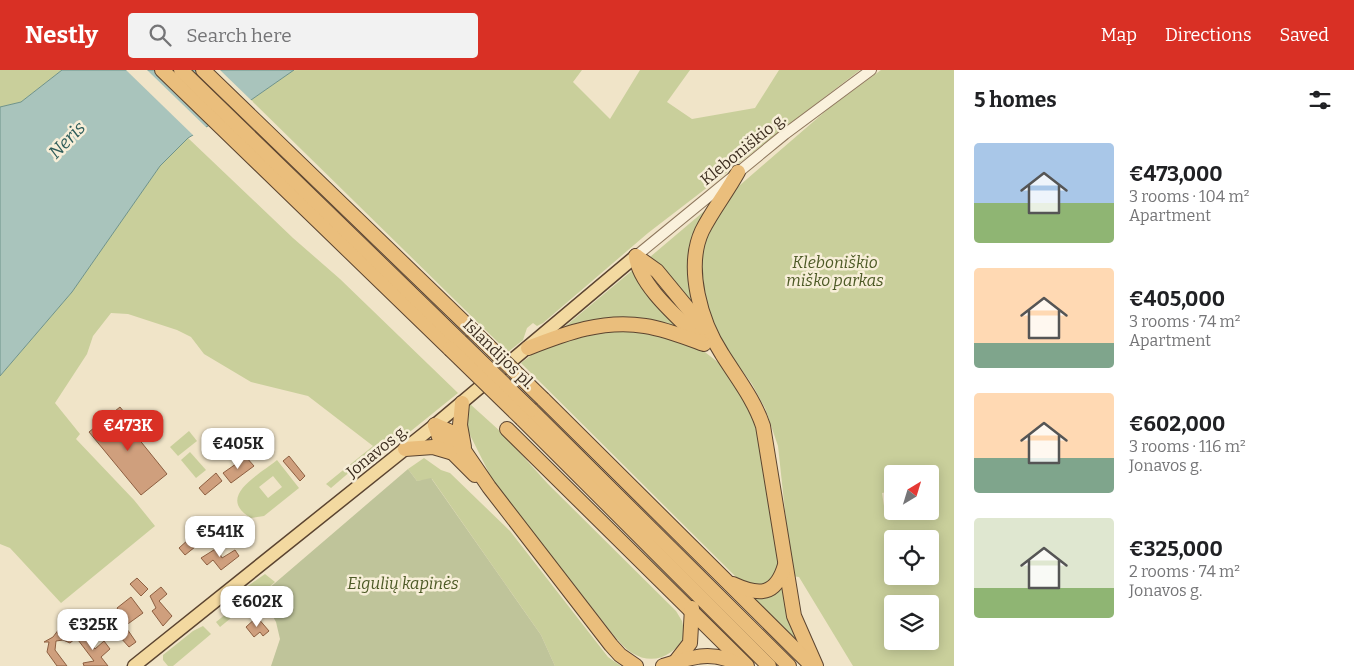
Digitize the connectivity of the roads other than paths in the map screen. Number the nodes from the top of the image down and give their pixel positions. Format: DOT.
graph roads {
  1 [pos="162,70"];
  2 [pos="181,70"];
  3 [pos="203,70"];
  4 [pos="872,70"];
  5 [pos="738,172"];
  6 [pos="316,211"];
  7 [pos="636,256"];
  8 [pos="706,339"];
  9 [pos="528,348"];
  10 [pos="462,403"];
  11 [pos="526,414"];
  12 [pos="435,425"];
  13 [pos="507,429"];
  14 [pos="405,449"];
  15 [pos="465,450"];
  16 [pos="450,452"];
  17 [pos="489,487"];
  18 [pos="785,564"];
  19 [pos="726,582"];
  20 [pos="692,590"];
  21 [pos="675,594"];
  22 [pos="692,612"];
  23 [pos="692,629"];
  24 [pos="669,664"];
  25 [pos="134,666"];
  26 [pos="636,666"];
  27 [pos="741,666"];
  28 [pos="747,666"];
  29 [pos="769,666"];
  30 [pos="789,666"];
  31 [pos="811,666"];
  32 [pos="816,666"];
  1 -- 6 [label="highway, Islandijos pl."];
  2 -- 6 [label="highway, Islandijos pl."];
  3 -- 19 [label="highway, bridge"];
  4 -- 5 [label="street, Kleboniškio g."];
  5 -- 7 [label="street, Kleboniškio g."];
  5 -- 8 [label="highway"];
  6 -- 11 [label="highway, Islandijos pl., bridge"];
  7 -- 8 [label="highway"];
  7 -- 9 [label="main road, Jonavos g."];
  8 -- 9 [label="highway"];
  8 -- 18 [label="highway"];
  9 -- 10 [label="main road, Jonavos g."];
  10 -- 12 [label="main road, Jonavos g."];
  10 -- 15 [label="highway"];
  11 -- 20 [label="highway, Islandijos pl."];
  11 -- 30 [label="highway, Islandijos pl."];
  12 -- 14 [label="main road, Jonavos g."];
  12 -- 15 [label="highway"];
  12 -- 16 [label="highway"];
  13 -- 21 [label="highway"];
  14 -- 16 [label="highway"];
  14 -- 25 [label="main road, Jonavos g."];
  15 -- 17 [label="highway"];
  16 -- 17 [label="highway"];
  17 -- 26 [label="highway"];
  18 -- 19 [label="highway"];
  18 -- 32 [label="highway"];
  19 -- 31 [label="highway"];
  20 -- 22 [label="highway"];
  20 -- 29 [label="highway, Islandijos pl."];
  21 -- 22 [label="highway"];
  21 -- 23 [label="highway"];
  22 -- 23 [label="highway"];
  22 -- 28 [label="highway"];
  23 -- 24 [label="highway"];
  24 -- 27 [label="highway"];
}
